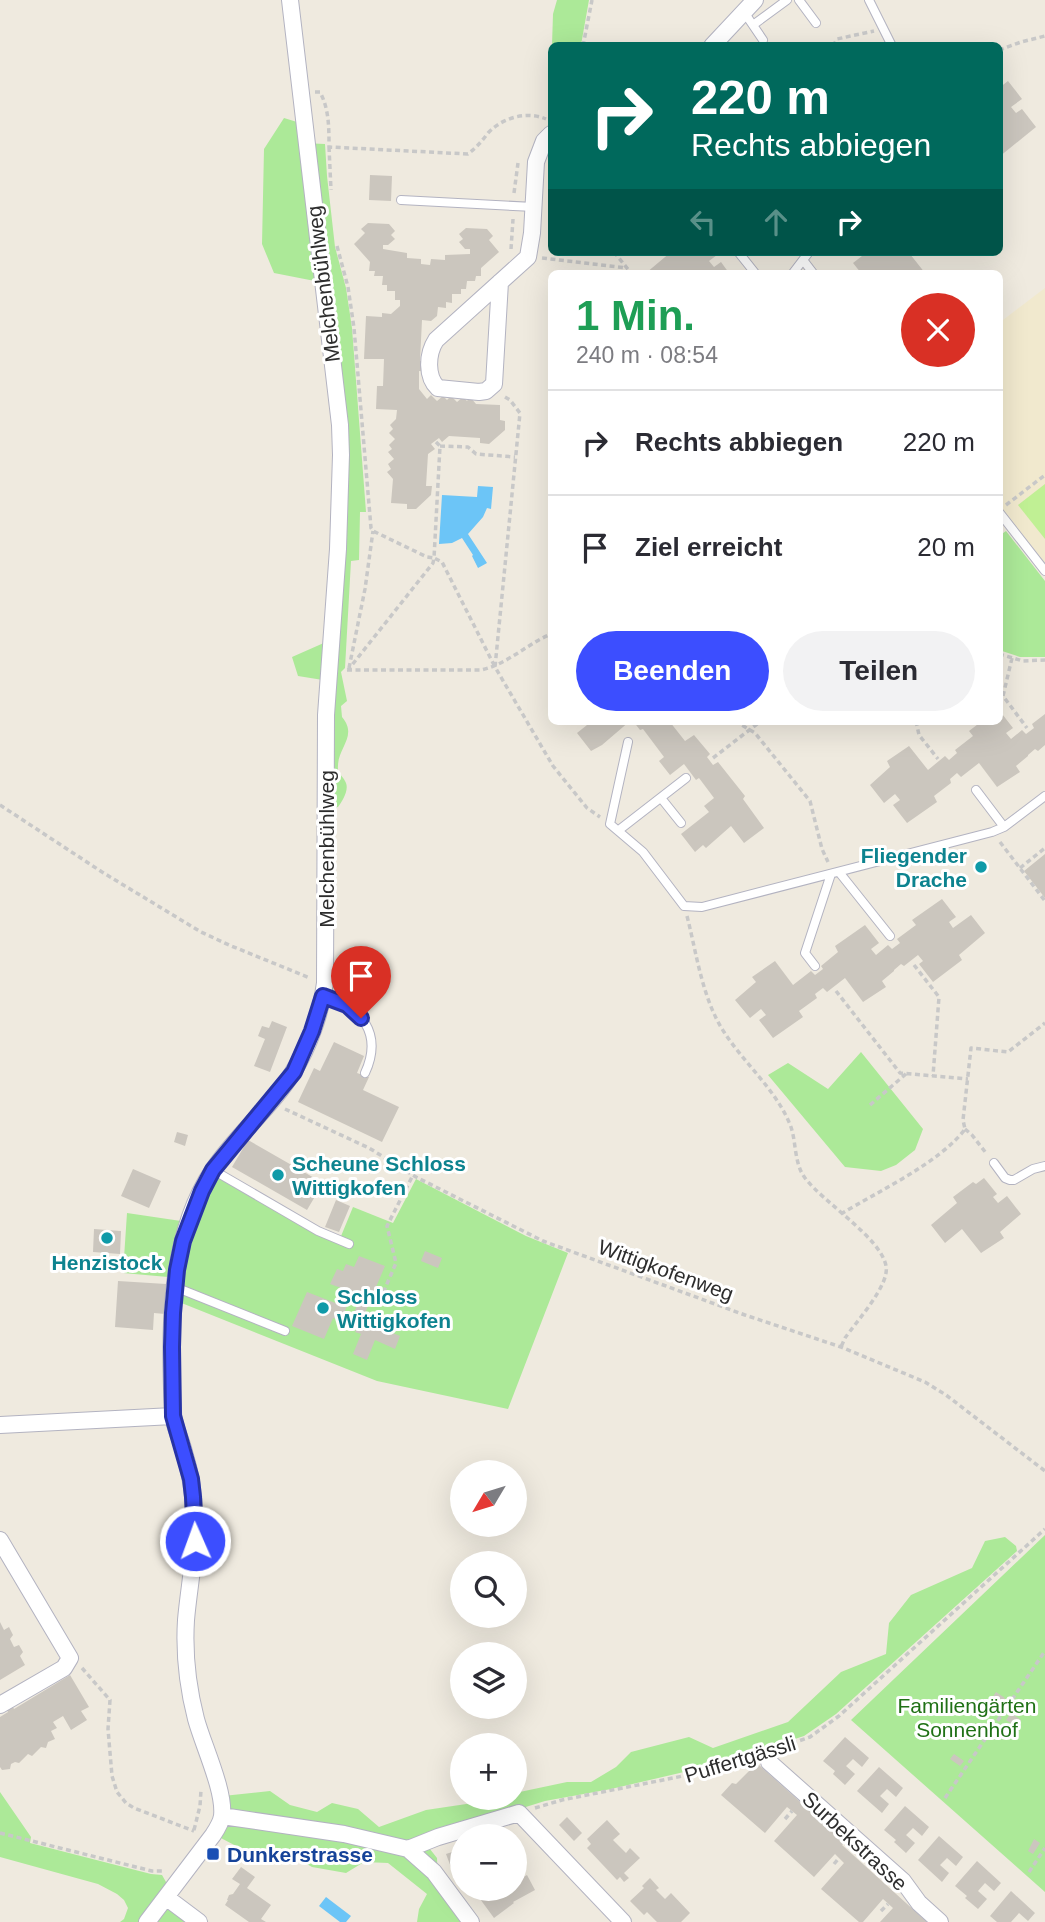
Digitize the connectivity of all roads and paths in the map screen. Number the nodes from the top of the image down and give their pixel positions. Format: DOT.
graph roads {
  1 [pos="290,0"];
  2 [pos="592,0"];
  3 [pos="787,0"];
  4 [pos="799,0"];
  5 [pos="869,0"];
  6 [pos="750,12"];
  7 [pos="816,23"];
  8 [pos="866,33"];
  9 [pos="1045,36"];
  10 [pos="764,40"];
  11 [pos="584,42"];
  12 [pos="716,42"];
  13 [pos="835,42"];
  14 [pos="890,42"];
  15 [pos="1003,49"];
  16 [pos="300,91"];
  17 [pos="548,120"];
  18 [pos="548,137"];
  19 [pos="329,147"];
  20 [pos="332,199"];
  21 [pos="401,200"];
  22 [pos="534,207"];
  23 [pos="336,234"];
  24 [pos="617,256"];
  25 [pos="741,256"];
  26 [pos="806,256"];
  27 [pos="528,257"];
  28 [pos="803,260"];
  29 [pos="627,268"];
  30 [pos="753,270"];
  31 [pos="795,270"];
  32 [pos="811,270"];
  33 [pos="500,282"];
  34 [pos="491,388"];
  35 [pos="515,457"];
  36 [pos="1045,475"];
  37 [pos="1003,508"];
  38 [pos="1003,516"];
  39 [pos="373,531"];
  40 [pos="435,558"];
  41 [pos="1045,571"];
  42 [pos="548,635"];
  43 [pos="1003,655"];
  44 [pos="1012,658"];
  45 [pos="1045,660"];
  46 [pos="495,667"];
  47 [pos="328,669"];
  48 [pos="348,670"];
  49 [pos="742,725"];
  50 [pos="756,725"];
  51 [pos="917,725"];
  52 [pos="1027,728"];
  53 [pos="750,730"];
  54 [pos="628,742"];
  55 [pos="713,758"];
  56 [pos="938,759"];
  57 [pos="686,778"];
  58 [pos="976,790"];
  59 [pos="1045,796"];
  60 [pos="661,798"];
  61 [pos="0,805"];
  62 [pos="681,822"];
  63 [pos="610,824"];
  64 [pos="1004,827"];
  65 [pos="619,830"];
  66 [pos="992,832"];
  67 [pos="1045,848"];
  68 [pos="1020,868"];
  69 [pos="835,873"];
  70 [pos="1045,901"];
  71 [pos="684,906"];
  72 [pos="890,936"];
  73 [pos="914,965"];
  74 [pos="815,966"];
  75 [pos="324,990"];
  76 [pos="836,991"];
  77 [pos="1045,1023"];
  78 [pos="365,1073"];
  79 [pos="907,1073"];
  80 [pos="933,1076"];
  81 [pos="968,1079"];
  82 [pos="270,1102"];
  83 [pos="870,1105"];
  84 [pos="965,1129"];
  85 [pos="994,1163"];
  86 [pos="1045,1166"];
  87 [pos="213,1170"];
  88 [pos="413,1175"];
  89 [pos="841,1214"];
  90 [pos="349,1244"];
  91 [pos="175,1287"];
  92 [pos="380,1300"];
  93 [pos="285,1331"];
  94 [pos="841,1348"];
  95 [pos="173,1416"];
  96 [pos="0,1425"];
  97 [pos="1045,1471"];
  98 [pos="1045,1530"];
  99 [pos="0,1540"];
  100 [pos="1045,1651"];
  101 [pos="70,1658"];
  102 [pos="0,1705"];
  103 [pos="769,1762"];
  104 [pos="945,1798"];
  105 [pos="792,1811"];
  106 [pos="519,1813"];
  107 [pos="222,1816"];
  108 [pos="785,1819"];
  109 [pos="194,1831"];
  110 [pos="0,1833"];
  111 [pos="1045,1848"];
  112 [pos="408,1849"];
  113 [pos="839,1858"];
  114 [pos="834,1864"];
  115 [pos="170,1870"];
  116 [pos="1029,1872"];
  117 [pos="167,1898"];
  118 [pos="888,1903"];
  119 [pos="881,1911"];
  120 [pos="148,1922"];
  121 [pos="199,1922"];
  122 [pos="471,1922"];
  123 [pos="623,1922"];
  124 [pos="940,1922"];
  1 -- 16 [label="street, Melchenbühlweg"];
  2 -- 11 [label="path"];
  3 -- 6 [label="lane"];
  4 -- 7 [label="lane"];
  5 -- 14 [label="lane"];
  6 -- 10 [label="lane"];
  6 -- 12 [label="street"];
  8 -- 13 [label="path"];
  9 -- 15 [label="path"];
  16 -- 19 [label="path"];
  16 -- 47 [label="street, Melchenbühlweg"];
  17 -- 19 [label="path"];
  18 -- 22 [label="street"];
  19 -- 20 [label="path"];
  21 -- 22 [label="lane"];
  22 -- 27 [label="street"];
  23 -- 39 [label="path"];
  24 -- 29 [label="path"];
  25 -- 30 [label="lane"];
  26 -- 28 [label="lane"];
  27 -- 29 [label="path"];
  27 -- 33 [label="street"];
  28 -- 31 [label="lane"];
  28 -- 32 [label="lane"];
  33 -- 34 [label="street"];
  33 -- 34 [label="street"];
  34 -- 35 [label="path"];
  35 -- 40 [label="path"];
  35 -- 46 [label="path"];
  36 -- 37 [label="path"];
  38 -- 41 [label="lane"];
  39 -- 40 [label="path"];
  39 -- 48 [label="path"];
  40 -- 46 [label="path"];
  40 -- 48 [label="path"];
  42 -- 46 [label="path"];
  43 -- 44 [label="path"];
  44 -- 45 [label="path"];
  44 -- 52 [label="path"];
  46 -- 48 [label="path"];
  46 -- 63 [label="path"];
  47 -- 48 [label="path"];
  47 -- 75 [label="street, Melchenbühlweg"];
  49 -- 53 [label="path"];
  50 -- 53 [label="path"];
  51 -- 56 [label="path"];
  53 -- 55 [label="path"];
  53 -- 69 [label="path"];
  54 -- 63 [label="lane"];
  57 -- 60 [label="lane"];
  58 -- 64 [label="lane"];
  59 -- 64 [label="lane"];
  60 -- 62 [label="lane"];
  60 -- 65 [label="lane"];
  61 -- 75 [label="path"];
  63 -- 65 [label="lane"];
  64 -- 66 [label="lane"];
  65 -- 71 [label="lane"];
  66 -- 68 [label="path"];
  66 -- 69 [label="lane"];
  67 -- 68 [label="path"];
  68 -- 70 [label="path"];
  69 -- 71 [label="lane"];
  69 -- 72 [label="lane"];
  69 -- 74 [label="lane"];
  71 -- 89 [label="path"];
  73 -- 80 [label="path"];
  75 -- 78 [label="lane"];
  75 -- 82 [label="street, Melchenbühlweg"];
  76 -- 79 [label="path"];
  77 -- 81 [label="path"];
  79 -- 80 [label="path"];
  79 -- 83 [label="path"];
  80 -- 81 [label="path"];
  81 -- 84 [label="path"];
  82 -- 87 [label="street, Melchenbühlweg"];
  82 -- 88 [label="path, Wittigkofenweg"];
  84 -- 85 [label="path"];
  84 -- 89 [label="path"];
  85 -- 86 [label="lane"];
  87 -- 90 [label="lane"];
  87 -- 91 [label="street, Melchenbühlweg"];
  88 -- 92 [label="path"];
  88 -- 94 [label="path, Wittigkofenweg"];
  89 -- 94 [label="path"];
  91 -- 93 [label="lane"];
  91 -- 95 [label="street, Melchenbühlweg"];
  94 -- 97 [label="path, Wittigkofenweg"];
  95 -- 96 [label="street"];
  95 -- 107 [label="street, Melchenbühlweg"];
  98 -- 106 [label="path, Puffertgässli"];
  99 -- 101 [label="street"];
  100 -- 104 [label="path"];
  101 -- 102 [label="street"];
  101 -- 109 [label="path"];
  103 -- 124 [label="street, Surbekstrasse"];
  105 -- 108 [label="path"];
  106 -- 112 [label="street"];
  106 -- 123 [label="street"];
  107 -- 112 [label="street"];
  107 -- 117 [label="street"];
  110 -- 115 [label="path"];
  111 -- 116 [label="path"];
  112 -- 122 [label="street"];
  113 -- 114 [label="path"];
  117 -- 120 [label="street"];
  117 -- 121 [label="street"];
  118 -- 119 [label="path"];
}
